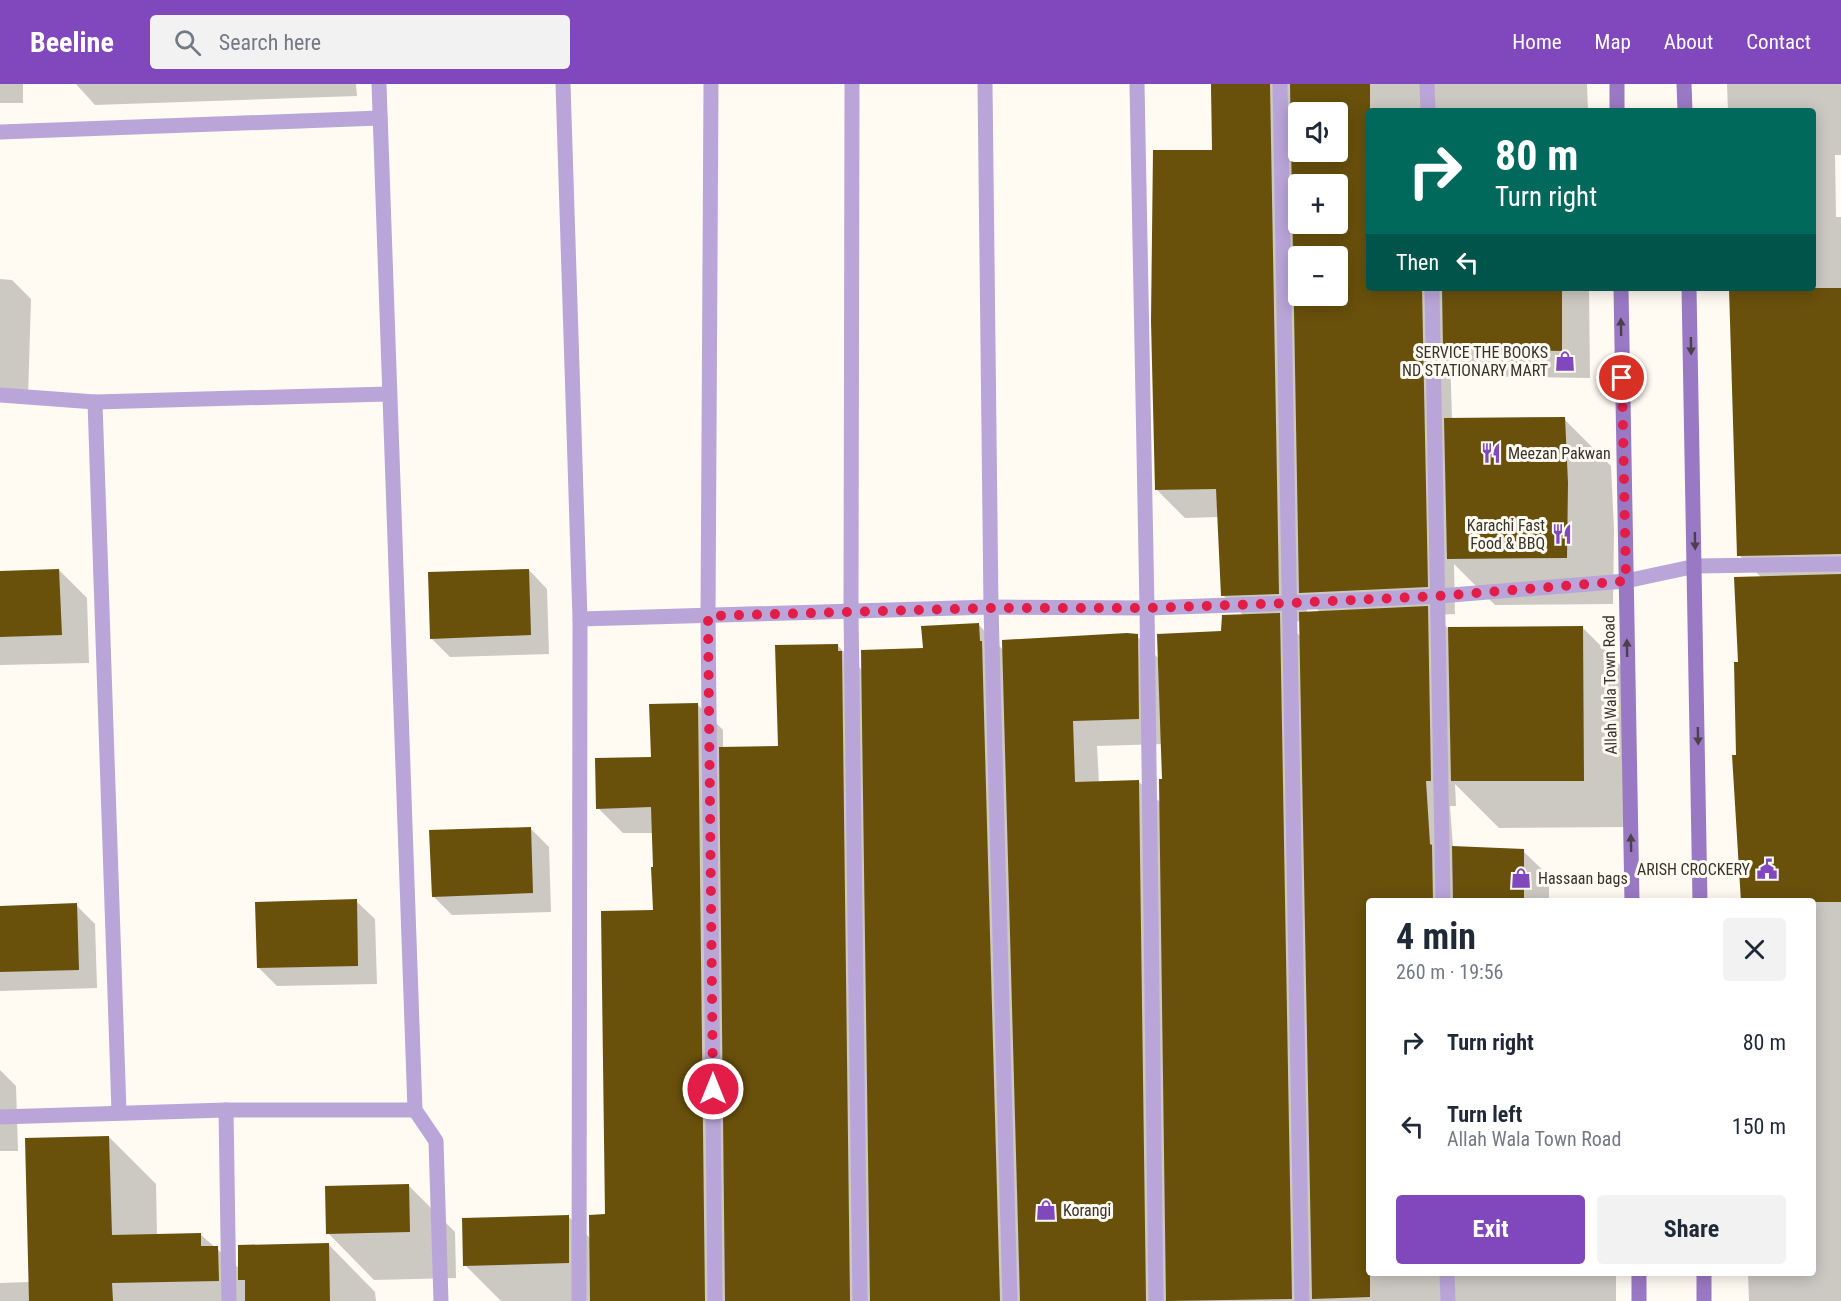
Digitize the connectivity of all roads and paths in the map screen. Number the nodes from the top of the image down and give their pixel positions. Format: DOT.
graph roads {
  1 [pos="379,84"];
  2 [pos="563,84"];
  3 [pos="711,84"];
  4 [pos="852,84"];
  5 [pos="985,84"];
  6 [pos="1137,84"];
  7 [pos="1280,84"];
  8 [pos="1427,84"];
  9 [pos="1617,84"];
  10 [pos="1684,84"];
  11 [pos="1428,108"];
  12 [pos="1617,108"];
  13 [pos="1685,108"];
  14 [pos="380,118"];
  15 [pos="0,132"];
  16 [pos="1432,291"];
  17 [pos="1620,291"];
  18 [pos="1689,291"];
  19 [pos="388,394"];
  20 [pos="0,395"];
  21 [pos="95,402"];
  22 [pos="1841,564"];
  23 [pos="1696,566"];
  24 [pos="1626,581"];
  25 [pos="1439,596"];
  26 [pos="1290,603"];
  27 [pos="991,608"];
  28 [pos="1147,608"];
  29 [pos="851,611"];
  30 [pos="708,616"];
  31 [pos="580,619"];
  32 [pos="1443,898"];
  33 [pos="1632,898"];
  34 [pos="1700,898"];
  35 [pos="226,1110"];
  36 [pos="416,1110"];
  37 [pos="119,1112"];
  38 [pos="0,1117"];
  39 [pos="1448,1276"];
  40 [pos="1639,1276"];
  41 [pos="1704,1276"];
  42 [pos="230,1301"];
  43 [pos="441,1301"];
  44 [pos="579,1301"];
  45 [pos="715,1301"];
  46 [pos="860,1301"];
  47 [pos="1010,1301"];
  48 [pos="1156,1301"];
  49 [pos="1302,1301"];
  50 [pos="1448,1301"];
  51 [pos="1639,1301"];
  52 [pos="1704,1301"];
  1 -- 14 [label="street"];
  2 -- 31 [label="street"];
  3 -- 30 [label="street"];
  4 -- 29 [label="street"];
  5 -- 27 [label="street"];
  6 -- 28 [label="street"];
  7 -- 26 [label="street"];
  8 -- 11 [label="street"];
  9 -- 12 [label="main road"];
  10 -- 13 [label="main road"];
  14 -- 15 [label="street"];
  14 -- 19 [label="street"];
  16 -- 25 [label="street"];
  24 -- 17 [label="main road, Allah Wala Town Road, one-way"];
  18 -- 23 [label="main road, one-way"];
  19 -- 21 [label="street"];
  19 -- 36 [label="street"];
  20 -- 21 [label="street"];
  21 -- 37 [label="street"];
  22 -- 23 [label="street"];
  23 -- 24 [label="street"];
  23 -- 34 [label="main road, one-way"];
  24 -- 25 [label="street"];
  33 -- 24 [label="main road, Allah Wala Town Road, one-way"];
  25 -- 26 [label="street"];
  25 -- 32 [label="street"];
  26 -- 28 [label="street"];
  26 -- 49 [label="street"];
  27 -- 28 [label="street"];
  27 -- 29 [label="street"];
  27 -- 47 [label="street"];
  28 -- 48 [label="street"];
  29 -- 30 [label="street"];
  29 -- 46 [label="street"];
  30 -- 31 [label="street"];
  30 -- 45 [label="street"];
  31 -- 44 [label="street"];
  35 -- 36 [label="street"];
  35 -- 37 [label="street"];
  35 -- 42 [label="street"];
  36 -- 43 [label="street"];
  37 -- 38 [label="street"];
  39 -- 50 [label="street"];
  40 -- 51 [label="main road"];
  41 -- 52 [label="main road"];
}
